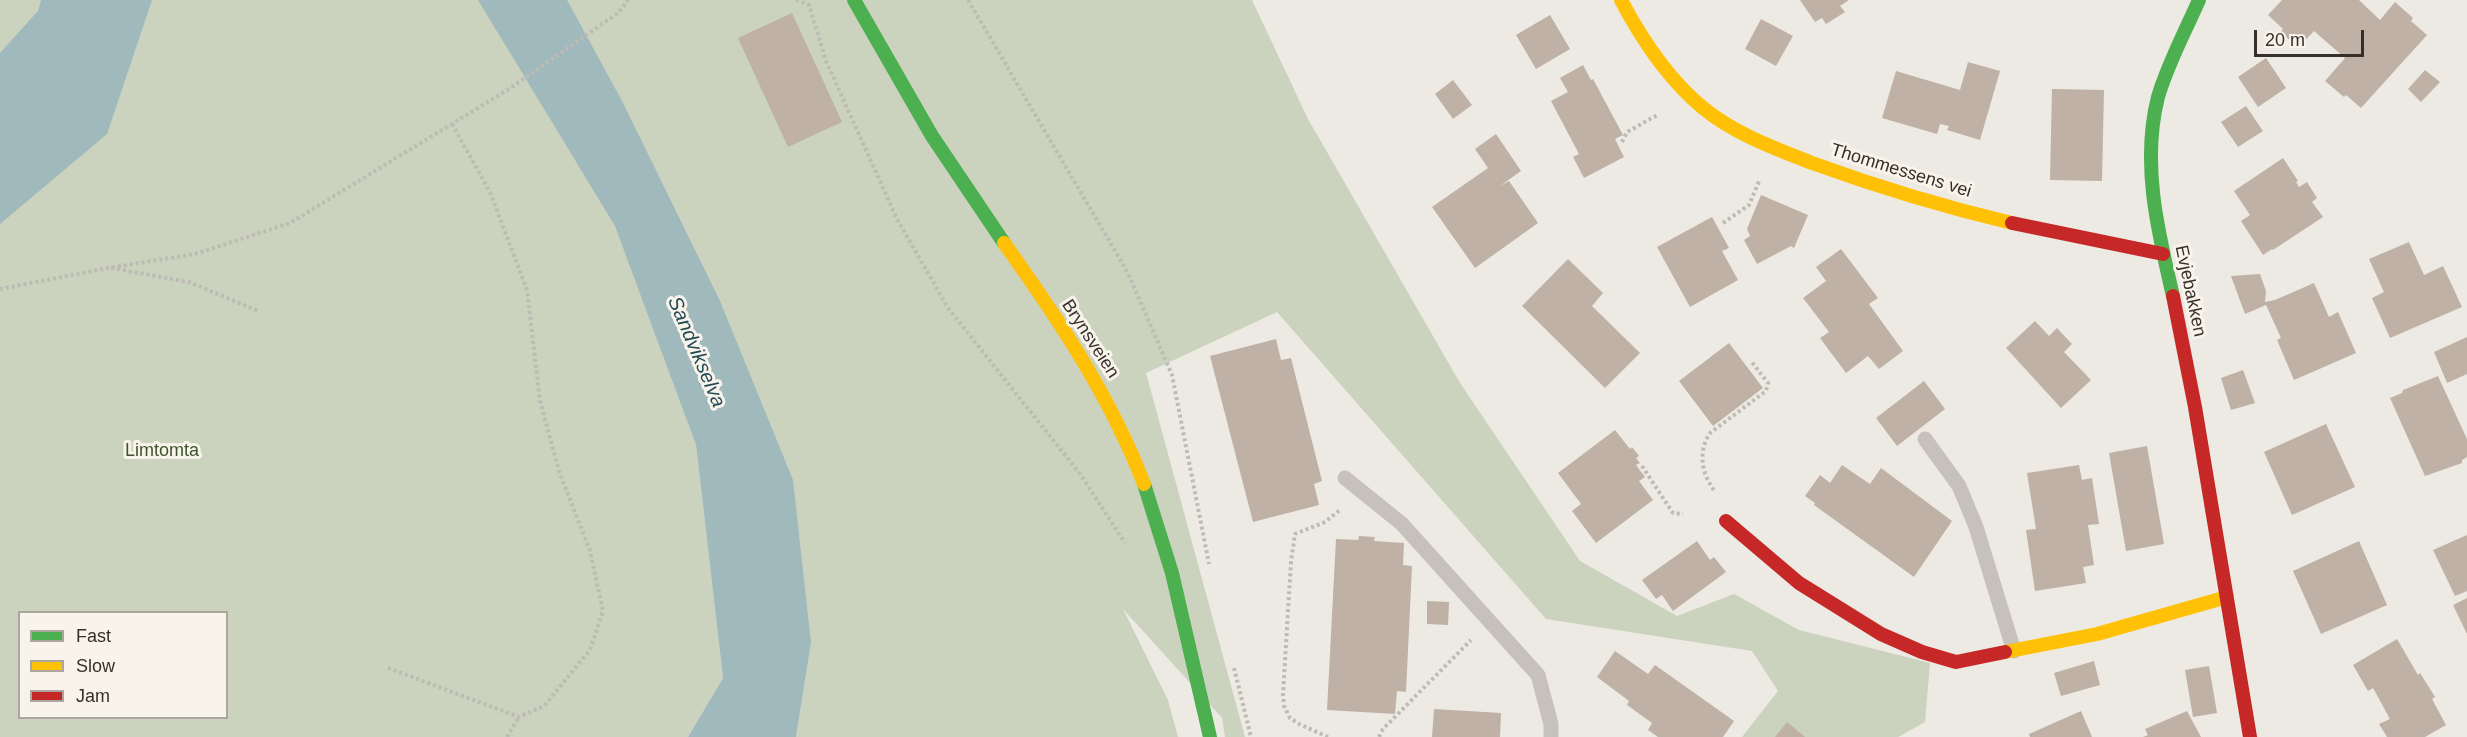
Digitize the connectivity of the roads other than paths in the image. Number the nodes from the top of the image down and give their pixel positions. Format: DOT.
graph roads {
  1 [pos="854,0"];
  2 [pos="1621,0"];
  3 [pos="2199,0"];
  4 [pos="2163,254"];
  5 [pos="1925,440"];
  6 [pos="1345,478"];
  7 [pos="1726,521"];
  8 [pos="2227,597"];
  9 [pos="2014,651"];
  10 [pos="1210,737"];
  11 [pos="1551,737"];
  12 [pos="2250,737"];
  1 -- 10 [label="street, Brynsveien"];
  2 -- 4 [label="street, Thommessens vei"];
  3 -- 4 [label="street, Evjebakken"];
  4 -- 8 [label="street, Evjebakken"];
  5 -- 9 [label="lane"];
  6 -- 11 [label="lane"];
  7 -- 9 [label="street"];
  8 -- 9 [label="street"];
  8 -- 12 [label="street, Evjebakken"];
}
